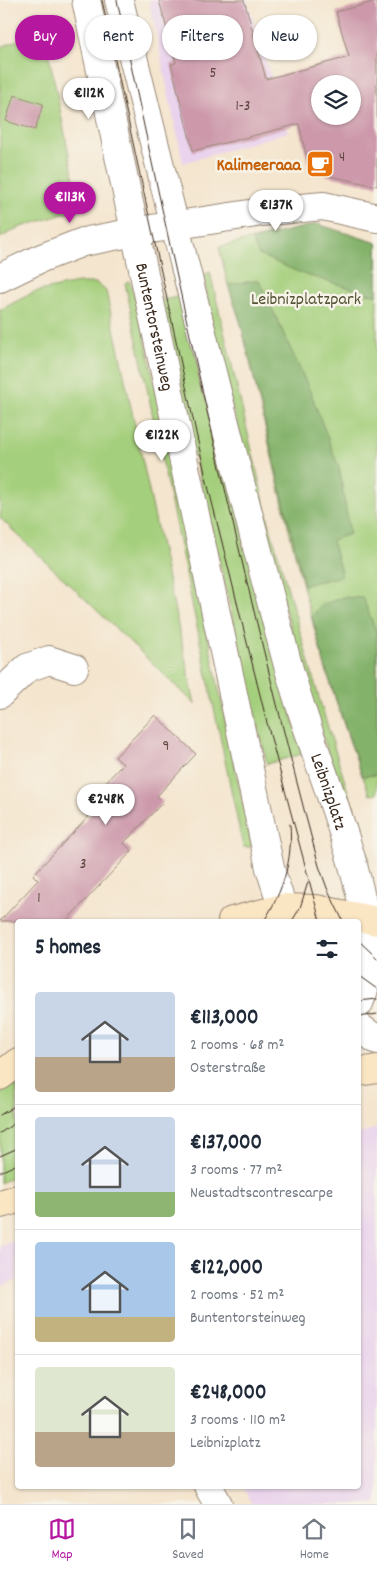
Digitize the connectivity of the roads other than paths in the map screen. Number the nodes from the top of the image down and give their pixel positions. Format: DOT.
graph roads {
  1 [pos="86,0"];
  2 [pos="119,0"];
  3 [pos="377,218"];
  4 [pos="156,229"];
  5 [pos="0,278"];
  6 [pos="288,666"];
  7 [pos="74,668"];
  8 [pos="0,694"];
  9 [pos="285,915"];
  10 [pos="250,919"];
  11 [pos="371,919"];
  12 [pos="361,997"];
  13 [pos="361,1028"];
  14 [pos="377,1040"];
  15 [pos="15,1064"];
  16 [pos="377,1069"];
  17 [pos="361,1072"];
  18 [pos="0,1076"];
  19 [pos="15,1200"];
  20 [pos="0,1204"];
  21 [pos="210,1489"];
  22 [pos="218,1504"];
  1 -- 4 [label="street, Buntentorsteinweg"];
  2 -- 4 [label="street, Buntentorsteinweg"];
  3 -- 4 [label="street"];
  4 -- 5 [label="street"];
  4 -- 6 [label="street, Buntentorsteinweg"];
  4 -- 9 [label="street, Buntentorsteinweg"];
  6 -- 11 [label="street, Leibnizplatz"];
  7 -- 8 [label="street"];
  9 -- 10 [label="main road"];
  9 -- 11 [label="main road"];
  11 -- 12 [label="street, Leibnizplatz"];
  13 -- 14 [label="street"];
  15 -- 18 [label="main road"];
  16 -- 17 [label="main road"];
  19 -- 20 [label="main road"];
  21 -- 22 [label="street"];
}
